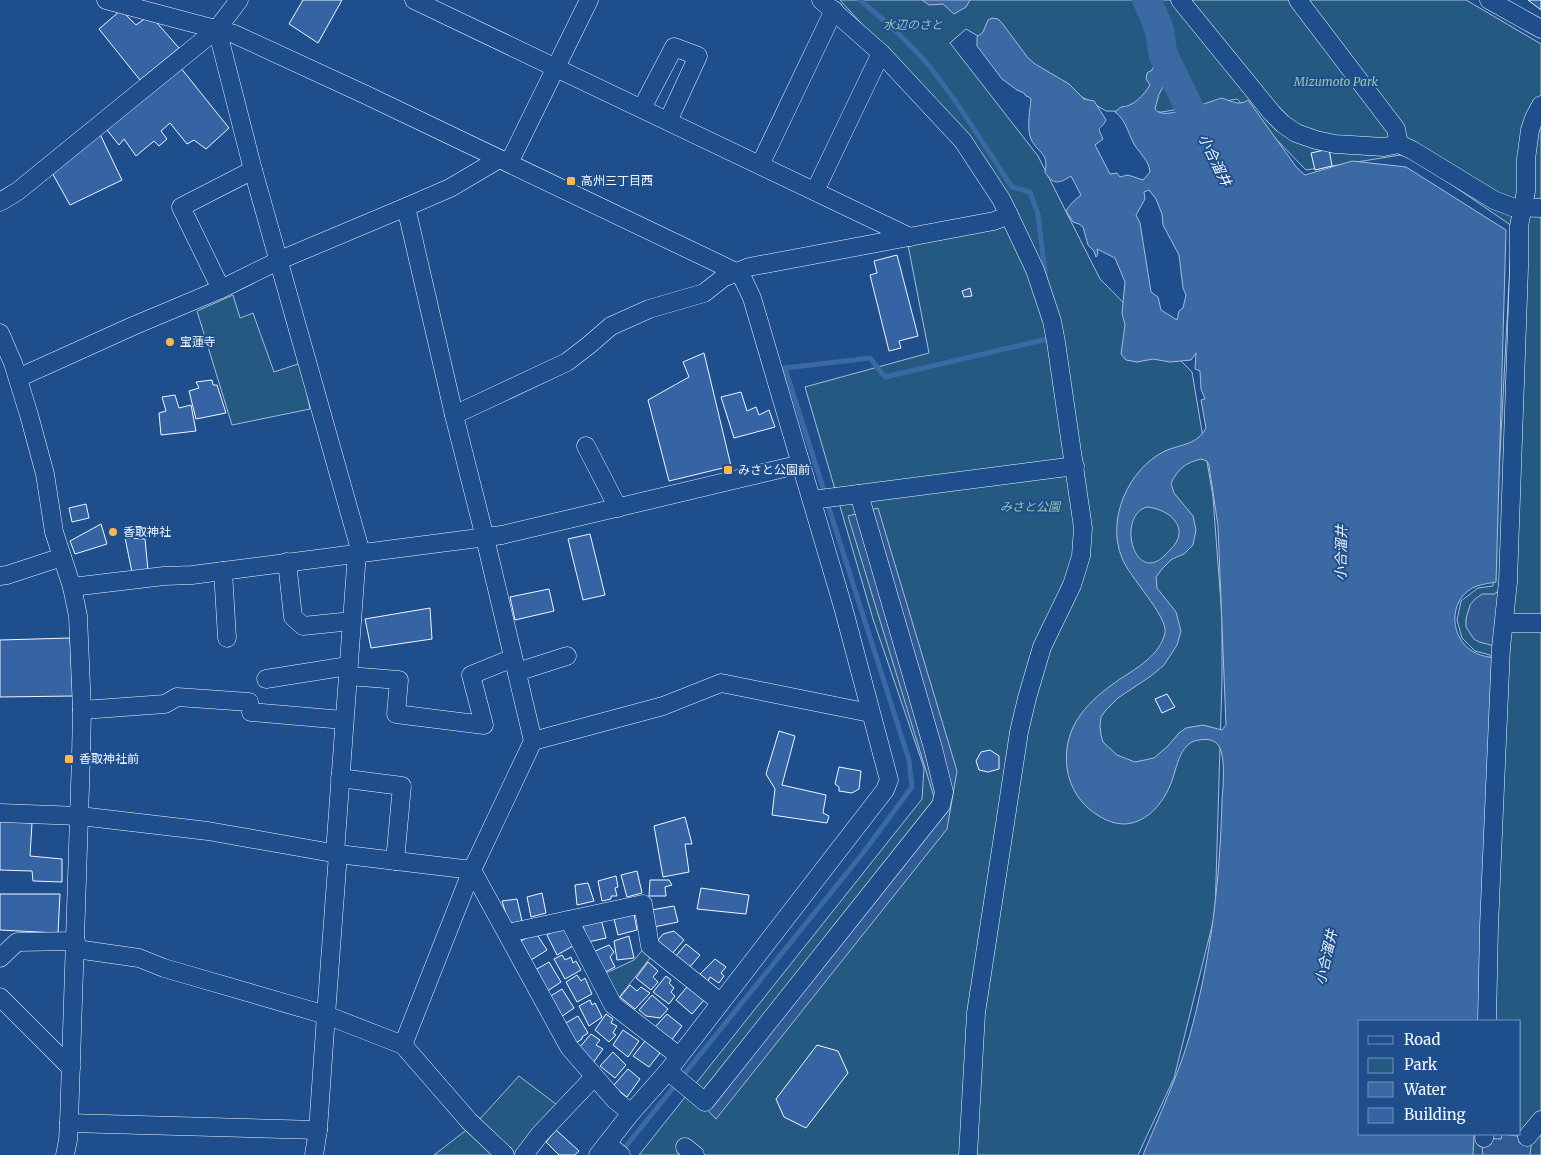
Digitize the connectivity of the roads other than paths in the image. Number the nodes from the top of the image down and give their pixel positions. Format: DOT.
graph roads {
  1 [pos="106,0"];
  2 [pos="239,0"];
  3 [pos="414,0"];
  4 [pos="589,0"];
  5 [pos="1180,0"];
  6 [pos="1298,0"];
  7 [pos="1489,0"];
  8 [pos="127,2"];
  9 [pos="827,5"];
  10 [pos="1541,29"];
  11 [pos="217,30"];
  12 [pos="881,53"];
  13 [pos="557,68"];
  14 [pos="1541,106"];
  15 [pos="642,108"];
  16 [pos="668,120"];
  17 [pos="1399,144"];
  18 [pos="504,161"];
  19 [pos="760,165"];
  20 [pos="253,170"];
  21 [pos="815,191"];
  22 [pos="0,202"];
  23 [pos="406,207"];
  24 [pos="1523,207"];
  25 [pos="1541,208"];
  26 [pos="1009,216"];
  27 [pos="910,237"];
  28 [pos="280,260"];
  29 [pos="736,272"];
  30 [pos="221,289"];
  31 [pos="0,333"];
  32 [pos="18,378"];
  33 [pos="454,415"];
  34 [pos="586,446"];
  35 [pos="801,464"];
  36 [pos="1075,466"];
  37 [pos="859,494"];
  38 [pos="812,500"];
  39 [pos="618,508"];
  40 [pos="485,538"];
  41 [pos="359,553"];
  42 [pos="62,557"];
  43 [pos="287,562"];
  44 [pos="223,571"];
  45 [pos="0,576"];
  46 [pos="72,587"];
  47 [pos="352,621"];
  48 [pos="1504,623"];
  49 [pos="1541,623"];
  50 [pos="226,638"];
  51 [pos="568,656"];
  52 [pos="515,665"];
  53 [pos="348,671"];
  54 [pos="266,679"];
  55 [pos="82,710"];
  56 [pos="870,712"];
  57 [pos="344,720"];
  58 [pos="533,741"];
  59 [pos="340,778"];
  60 [pos="0,812"];
  61 [pos="80,816"];
  62 [pos="336,854"];
  63 [pos="395,861"];
  64 [pos="472,870"];
  65 [pos="569,920"];
  66 [pos="508,933"];
  67 [pos="76,945"];
  68 [pos="0,958"];
  69 [pos="0,997"];
  70 [pos="720,1002"];
  71 [pos="326,1015"];
  72 [pos="1488,1020"];
  73 [pos="403,1045"];
  74 [pos="679,1056"];
  75 [pos="71,1068"];
  76 [pos="668,1071"];
  77 [pos="594,1077"];
  78 [pos="631,1113"];
  79 [pos="1541,1120"];
  80 [pos="69,1123"];
  81 [pos="318,1130"];
  82 [pos="1527,1137"];
  83 [pos="609,1151"];
  84 [pos="65,1155"];
  85 [pos="314,1155"];
  86 [pos="505,1155"];
  87 [pos="524,1155"];
  88 [pos="968,1155"];
  1 -- 8 [label="street"];
  2 -- 11 [label="street"];
  3 -- 13 [label="street"];
  4 -- 13 [label="street"];
  5 -- 17 [label="street"];
  6 -- 17 [label="street"];
  7 -- 10 [label="street"];
  8 -- 11 [label="street"];
  9 -- 12 [label="street"];
  9 -- 19 [label="street"];
  11 -- 18 [label="street"];
  11 -- 20 [label="street"];
  11 -- 22 [label="street"];
  12 -- 21 [label="street"];
  12 -- 26 [label="street"];
  13 -- 15 [label="street"];
  13 -- 18 [label="street"];
  14 -- 24 [label="street"];
  15 -- 16 [label="street"];
  15 -- 16 [label="street"];
  16 -- 19 [label="street"];
  17 -- 24 [label="street"];
  18 -- 23 [label="street"];
  18 -- 29 [label="street"];
  19 -- 21 [label="street"];
  20 -- 28 [label="street"];
  20 -- 30 [label="street"];
  21 -- 27 [label="street"];
  23 -- 28 [label="street"];
  23 -- 33 [label="street"];
  24 -- 25 [label="street"];
  24 -- 48 [label="street"];
  26 -- 27 [label="street"];
  26 -- 36 [label="street"];
  27 -- 29 [label="street"];
  28 -- 30 [label="street"];
  28 -- 41 [label="street"];
  29 -- 33 [label="street"];
  29 -- 35 [label="street"];
  30 -- 32 [label="street"];
  31 -- 32 [label="street"];
  32 -- 42 [label="street"];
  33 -- 40 [label="street"];
  34 -- 39 [label="street"];
  35 -- 38 [label="street"];
  35 -- 39 [label="street"];
  36 -- 37 [label="street"];
  36 -- 88 [label="street"];
  37 -- 38 [label="street"];
  37 -- 76 [label="street"];
  38 -- 56 [label="street"];
  39 -- 40 [label="street"];
  40 -- 41 [label="street"];
  40 -- 52 [label="street"];
  41 -- 43 [label="street"];
  41 -- 47 [label="street"];
  42 -- 45 [label="street"];
  42 -- 46 [label="street"];
  43 -- 44 [label="street"];
  43 -- 47 [label="street"];
  44 -- 46 [label="street"];
  44 -- 50 [label="street"];
  46 -- 55 [label="street"];
  47 -- 53 [label="street"];
  48 -- 49 [label="street"];
  48 -- 72 [label="street"];
  51 -- 52 [label="street"];
  52 -- 53 [label="street"];
  52 -- 58 [label="street"];
  53 -- 54 [label="street"];
  53 -- 57 [label="street"];
  55 -- 57 [label="street"];
  55 -- 61 [label="street"];
  56 -- 58 [label="street"];
  56 -- 70 [label="street"];
  57 -- 59 [label="street"];
  58 -- 64 [label="street"];
  59 -- 62 [label="street"];
  59 -- 63 [label="street"];
  60 -- 61 [label="street"];
  61 -- 62 [label="street"];
  61 -- 67 [label="street"];
  62 -- 63 [label="street"];
  62 -- 71 [label="street"];
  63 -- 64 [label="street"];
  64 -- 66 [label="street"];
  64 -- 73 [label="street"];
  65 -- 66 [label="street"];
  65 -- 70 [label="street"];
  65 -- 74 [label="street"];
  66 -- 77 [label="street"];
  67 -- 68 [label="street"];
  67 -- 71 [label="street"];
  67 -- 75 [label="street"];
  69 -- 75 [label="street"];
  70 -- 74 [label="street"];
  71 -- 73 [label="street"];
  71 -- 81 [label="street"];
  73 -- 86 [label="street"];
  74 -- 76 [label="street"];
  75 -- 80 [label="street"];
  76 -- 78 [label="street"];
  77 -- 78 [label="street"];
  77 -- 87 [label="street"];
  78 -- 83 [label="street"];
  79 -- 82 [label="street"];
  80 -- 81 [label="street"];
  80 -- 84 [label="street"];
  81 -- 85 [label="street"];
}
